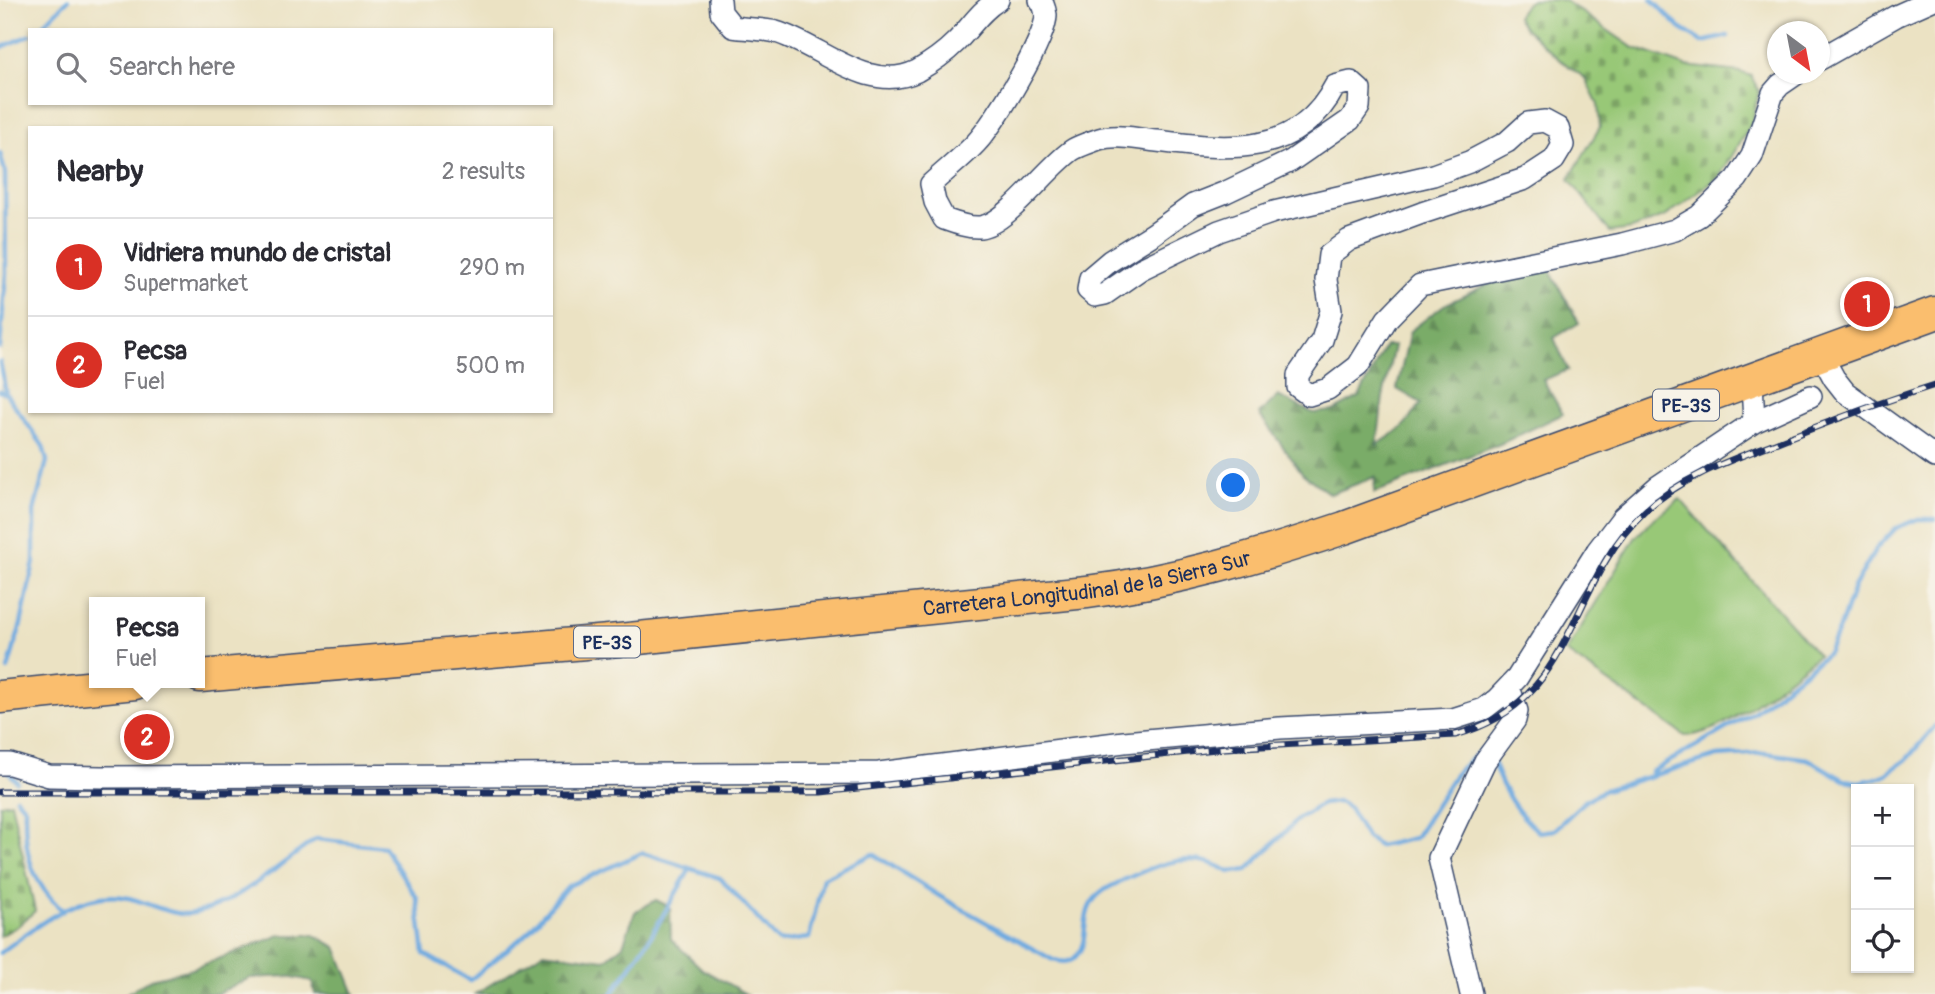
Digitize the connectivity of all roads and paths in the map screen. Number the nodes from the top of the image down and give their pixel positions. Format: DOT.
graph roads {
  1 [pos="720,0"];
  2 [pos="998,0"];
  3 [pos="1040,0"];
  4 [pos="1934,0"];
  5 [pos="1830,53"];
  6 [pos="1781,84"];
  7 [pos="1935,313"];
  8 [pos="1822,356"];
  9 [pos="1752,382"];
  10 [pos="1811,396"];
  11 [pos="1754,422"];
  12 [pos="1935,457"];
  13 [pos="205,676"];
  14 [pos="1509,687"];
  15 [pos="89,688"];
  16 [pos="0,697"];
  17 [pos="5,764"];
  18 [pos="1471,994"];
  1 -- 2 [label="street"];
  3 -- 6 [label="street"];
  4 -- 5 [label="street"];
  7 -- 8 [label="highway, Carretera Longitudinal de la Sierra Sur / PE-3S"];
  8 -- 9 [label="highway, Carretera Longitudinal de la Sierra Sur / PE-3S"];
  8 -- 12 [label="street"];
  9 -- 11 [label="street"];
  9 -- 13 [label="highway, Carretera Longitudinal de la Sierra Sur / PE-3S"];
  10 -- 11 [label="street"];
  11 -- 14 [label="street"];
  14 -- 17 [label="street"];
  14 -- 18 [label="street"];
  15 -- 16 [label="highway"];
}
